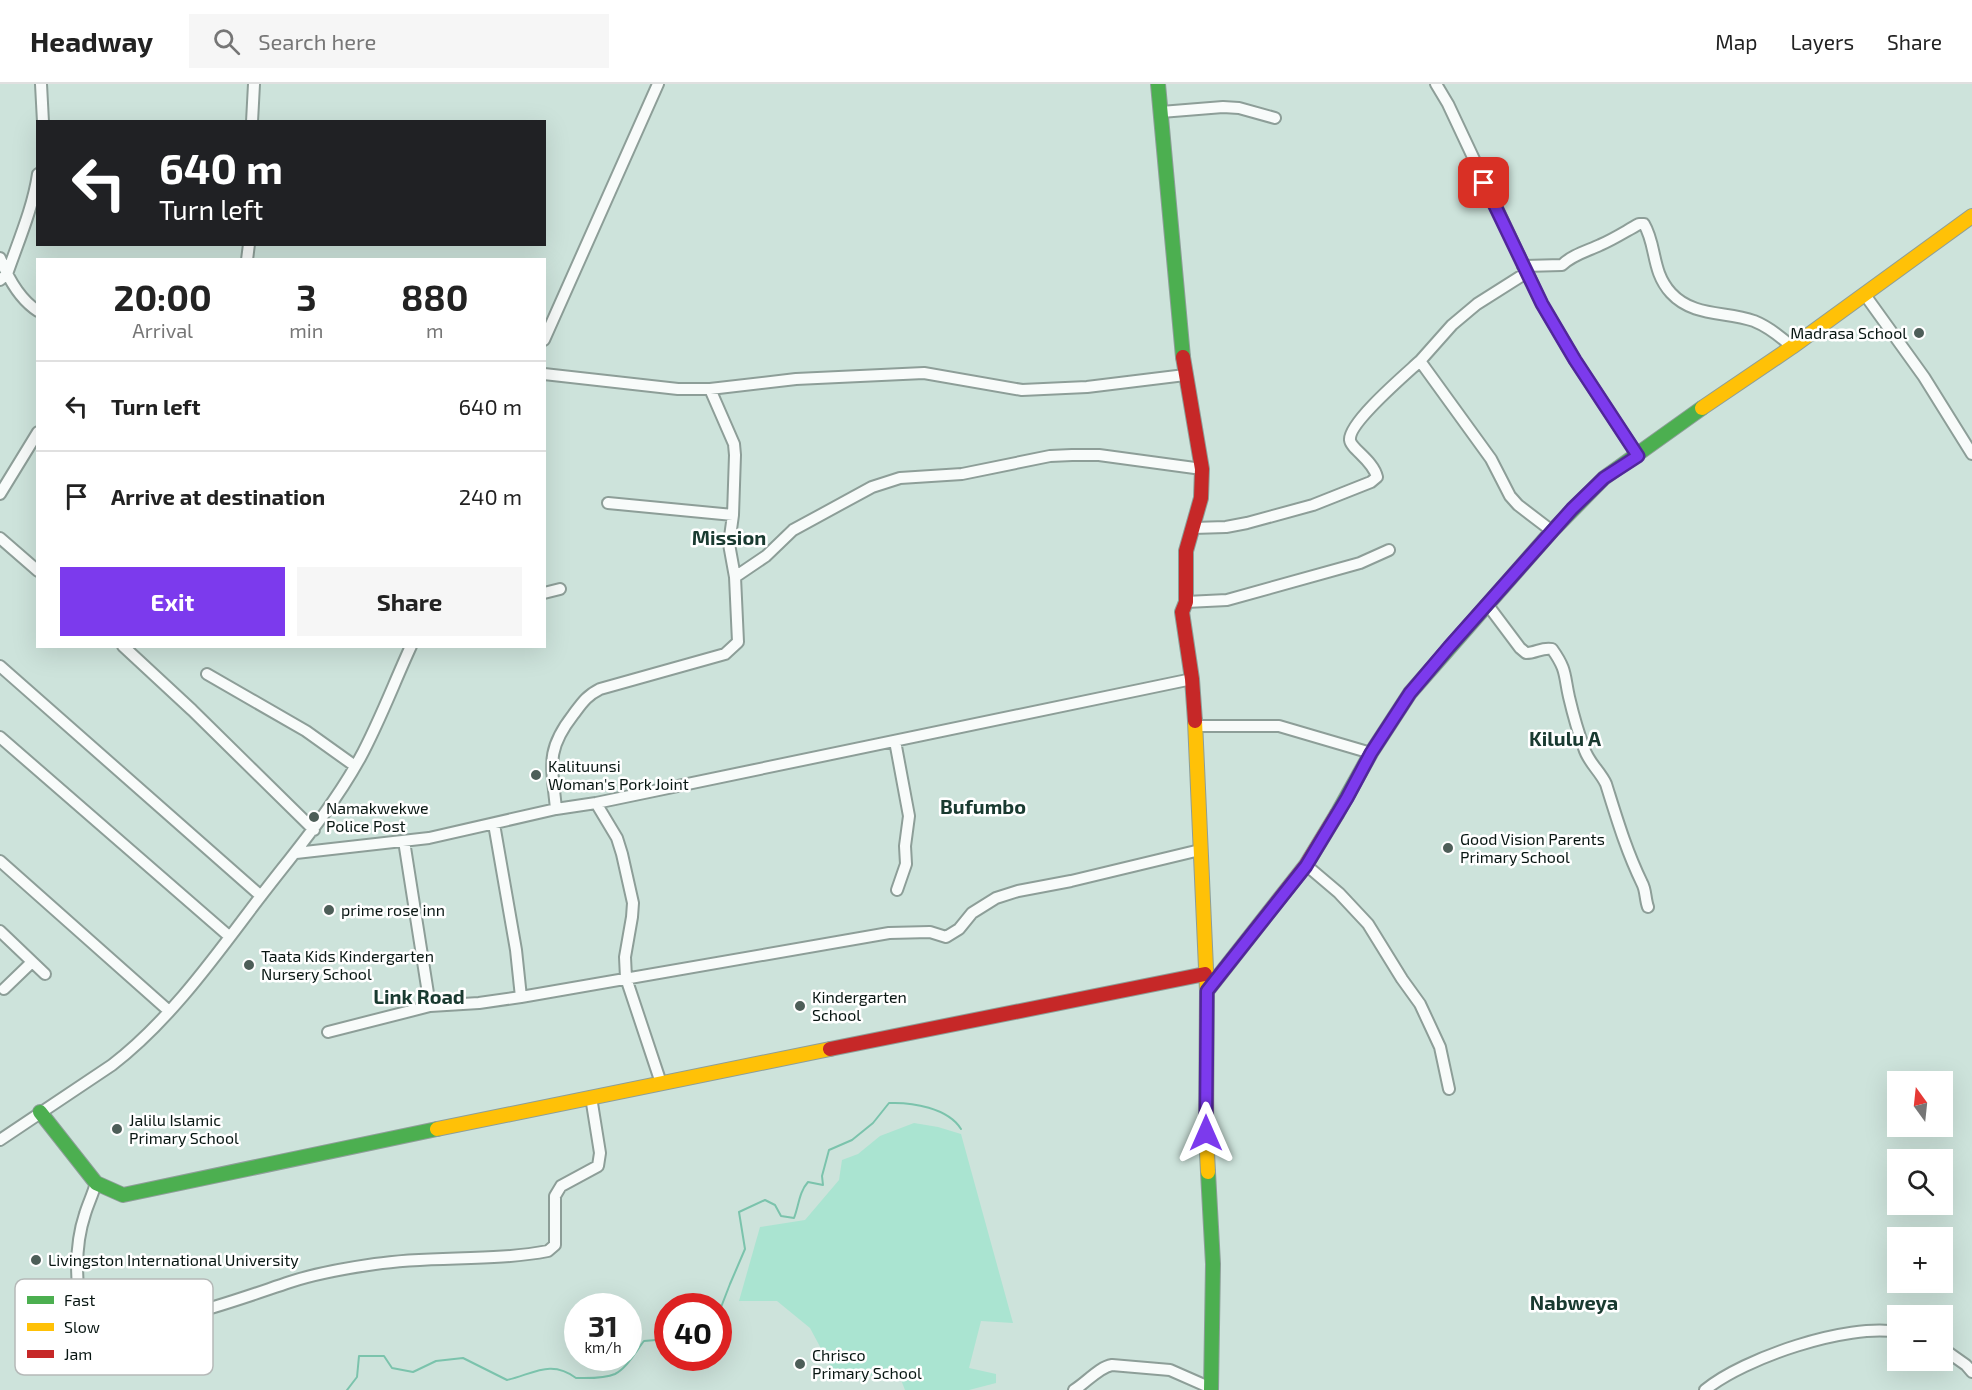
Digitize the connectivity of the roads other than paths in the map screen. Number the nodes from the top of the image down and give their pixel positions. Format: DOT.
graph roads {
  1 [pos="41,84"];
  2 [pos="254,84"];
  3 [pos="658,84"];
  4 [pos="1158,84"];
  5 [pos="1436,84"];
  6 [pos="1161,112"];
  7 [pos="1275,118"];
  8 [pos="43,120"];
  9 [pos="252,120"];
  10 [pos="36,182"];
  11 [pos="1972,216"];
  12 [pos="0,258"];
  13 [pos="1525,269"];
  14 [pos="3,277"];
  15 [pos="1865,295"];
  16 [pos="36,310"];
  17 [pos="546,336"];
  18 [pos="1792,347"];
  19 [pos="1420,361"];
  20 [pos="546,374"];
  21 [pos="1185,375"];
  22 [pos="710,389"];
  23 [pos="36,435"];
  24 [pos="1972,454"];
  25 [pos="1638,456"];
  26 [pos="1202,469"];
  27 [pos="0,494"];
  28 [pos="608,503"];
  29 [pos="733,515"];
  30 [pos="1193,528"];
  31 [pos="1552,531"];
  32 [pos="0,538"];
  33 [pos="1389,550"];
  34 [pos="36,569"];
  35 [pos="735,577"];
  36 [pos="560,589"];
  37 [pos="546,592"];
  38 [pos="1186,602"];
  39 [pos="1487,604"];
  40 [pos="125,648"];
  41 [pos="410,648"];
  42 [pos="0,666"];
  43 [pos="207,674"];
  44 [pos="1192,679"];
  45 [pos="1196,726"];
  46 [pos="0,737"];
  47 [pos="895,741"];
  48 [pos="1371,753"];
  49 [pos="355,766"];
  50 [pos="596,803"];
  51 [pos="556,809"];
  52 [pos="494,824"];
  53 [pos="314,830"];
  54 [pos="404,840"];
  55 [pos="1200,850"];
  56 [pos="296,853"];
  57 [pos="1306,866"];
  58 [pos="3,869"];
  59 [pos="897,890"];
  60 [pos="261,897"];
  61 [pos="1648,907"];
  62 [pos="0,931"];
  63 [pos="230,937"];
  64 [pos="31,963"];
  65 [pos="45,974"];
  66 [pos="1205,974"];
  67 [pos="626,978"];
  68 [pos="4,989"];
  69 [pos="1207,991"];
  70 [pos="521,997"];
  71 [pos="430,1006"];
  72 [pos="169,1011"];
  73 [pos="328,1032"];
  74 [pos="660,1083"];
  75 [pos="1449,1089"];
  76 [pos="591,1097"];
  77 [pos="40,1112"];
  78 [pos="0,1140"];
  79 [pos="96,1183"];
  80 [pos="79,1279"];
  81 [pos="213,1308"];
  82 [pos="1887,1332"];
  83 [pos="1953,1356"];
  84 [pos="1972,1372"];
  85 [pos="1211,1389"];
  86 [pos="1074,1390"];
  87 [pos="1705,1390"];
  1 -- 8 [label="street"];
  2 -- 9 [label="street"];
  3 -- 17 [label="street"];
  4 -- 6 [label="street"];
  5 -- 13 [label="street"];
  6 -- 7 [label="street"];
  6 -- 21 [label="street"];
  10 -- 14 [label="street"];
  11 -- 15 [label="street"];
  12 -- 14 [label="street"];
  13 -- 18 [label="street"];
  13 -- 19 [label="street"];
  13 -- 25 [label="street"];
  14 -- 16 [label="street"];
  15 -- 18 [label="street"];
  15 -- 24 [label="street"];
  18 -- 25 [label="street"];
  19 -- 30 [label="street"];
  19 -- 31 [label="street"];
  20 -- 22 [label="street"];
  21 -- 22 [label="street"];
  21 -- 26 [label="street"];
  22 -- 29 [label="street"];
  23 -- 27 [label="street"];
  25 -- 31 [label="street"];
  26 -- 30 [label="street"];
  26 -- 35 [label="street"];
  28 -- 29 [label="street"];
  29 -- 35 [label="street"];
  30 -- 38 [label="street"];
  31 -- 39 [label="street"];
  32 -- 34 [label="street"];
  33 -- 38 [label="street"];
  35 -- 51 [label="street"];
  36 -- 37 [label="street"];
  38 -- 44 [label="street"];
  39 -- 48 [label="street"];
  39 -- 61 [label="street"];
  40 -- 53 [label="street"];
  41 -- 49 [label="street"];
  42 -- 60 [label="street"];
  43 -- 49 [label="street"];
  44 -- 45 [label="street"];
  44 -- 47 [label="street"];
  45 -- 48 [label="street"];
  45 -- 55 [label="street"];
  46 -- 63 [label="street"];
  47 -- 50 [label="street"];
  47 -- 59 [label="street"];
  48 -- 57 [label="street"];
  49 -- 53 [label="street"];
  50 -- 51 [label="street"];
  50 -- 67 [label="street"];
  51 -- 52 [label="street"];
  52 -- 54 [label="street"];
  52 -- 70 [label="street"];
  53 -- 56 [label="street"];
  54 -- 56 [label="street"];
  54 -- 71 [label="street"];
  55 -- 66 [label="street"];
  55 -- 67 [label="street"];
  56 -- 60 [label="street"];
  57 -- 69 [label="street"];
  57 -- 75 [label="street"];
  58 -- 72 [label="street"];
  60 -- 63 [label="street"];
  62 -- 64 [label="street"];
  63 -- 72 [label="street"];
  64 -- 65 [label="street"];
  64 -- 68 [label="street"];
  66 -- 69 [label="street"];
  66 -- 74 [label="street"];
  67 -- 70 [label="street"];
  67 -- 74 [label="street"];
  69 -- 85 [label="street"];
  70 -- 71 [label="street"];
  71 -- 73 [label="street"];
  72 -- 77 [label="street"];
  74 -- 76 [label="street"];
  76 -- 79 [label="street"];
  76 -- 81 [label="street"];
  77 -- 78 [label="street"];
  77 -- 79 [label="street"];
  79 -- 80 [label="street"];
  82 -- 87 [label="street"];
  83 -- 84 [label="street"];
  85 -- 86 [label="street"];
}
